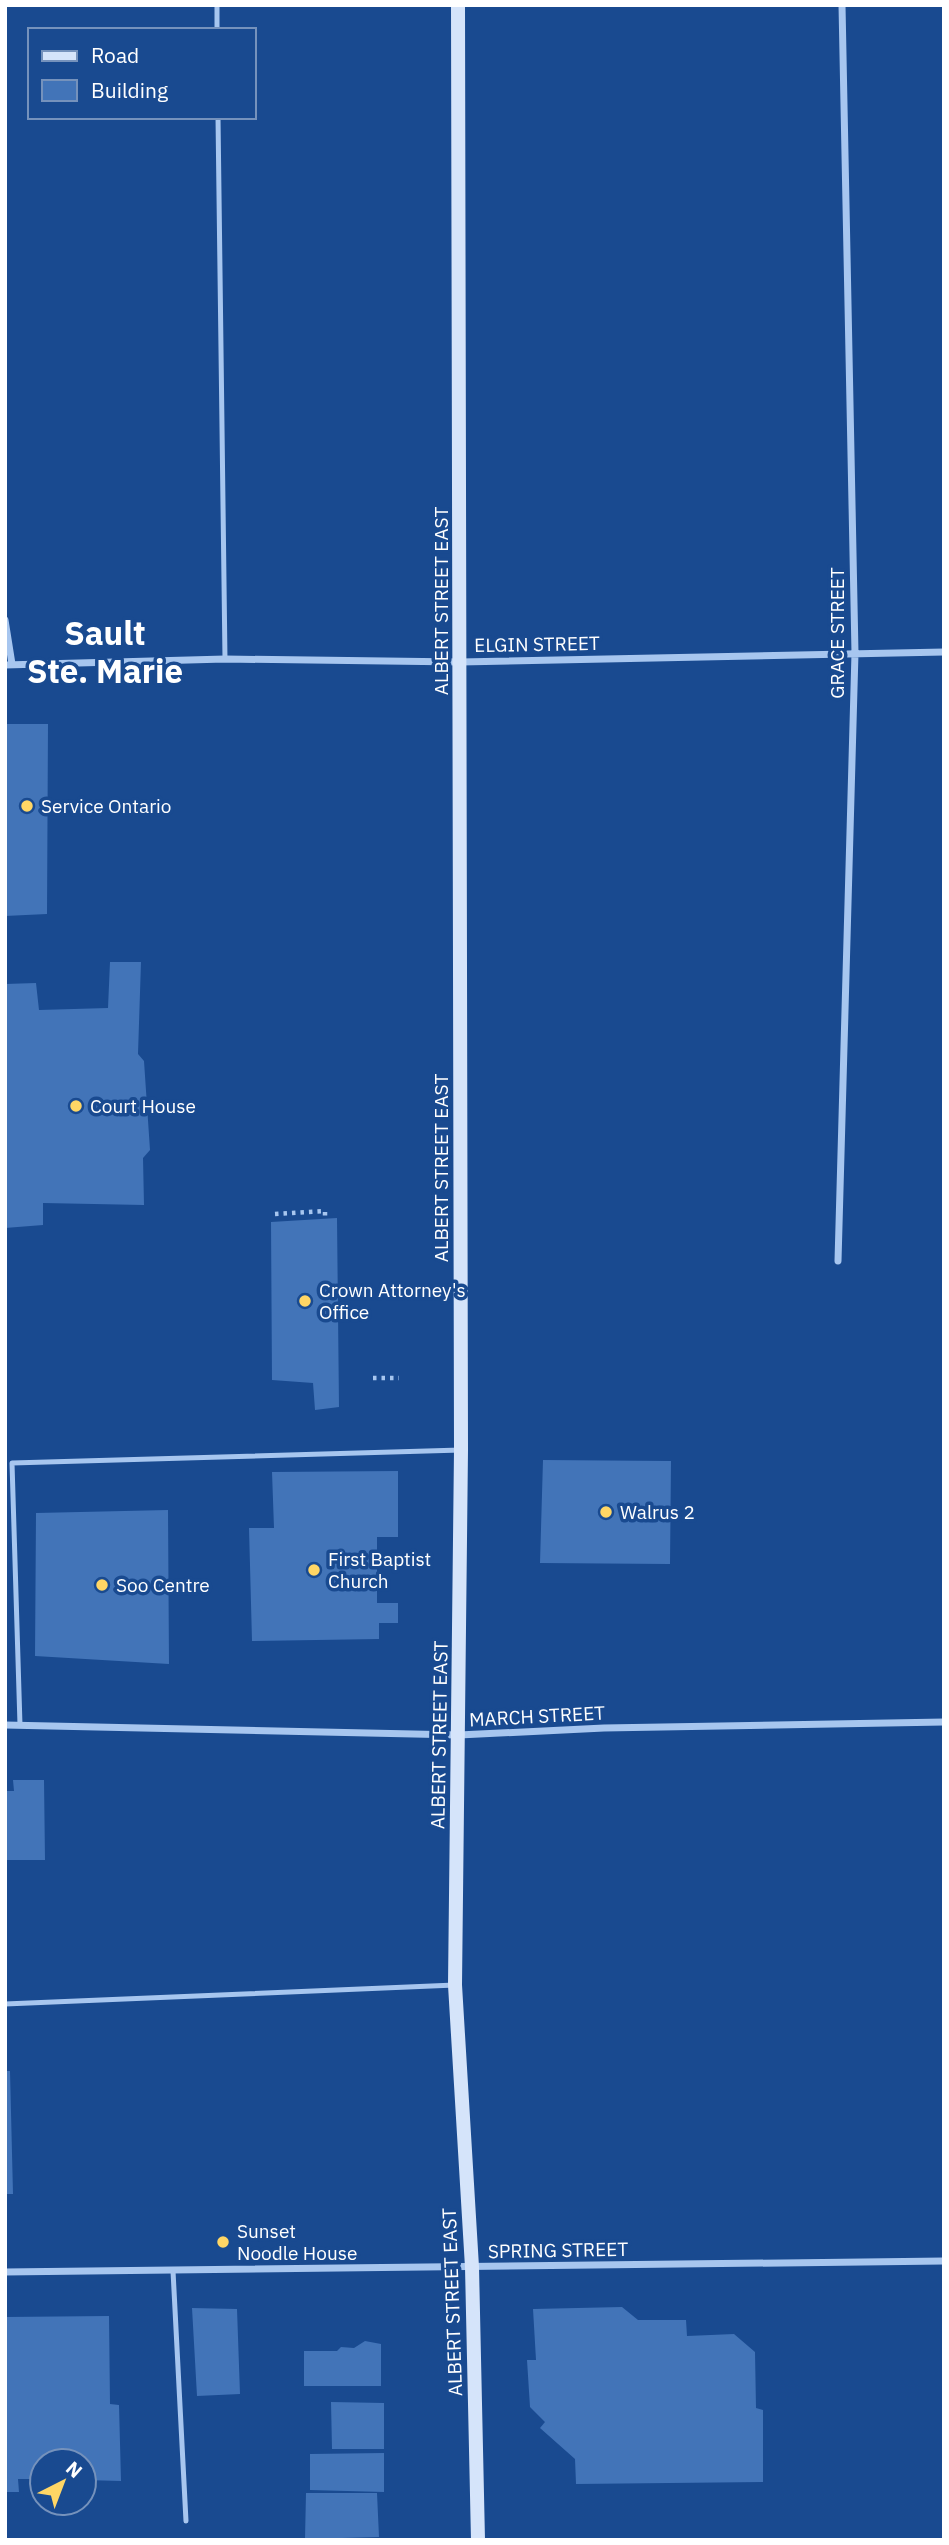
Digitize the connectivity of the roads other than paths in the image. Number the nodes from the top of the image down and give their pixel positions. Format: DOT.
graph roads {
  1 [pos="217,5"];
  2 [pos="458,5"];
  3 [pos="842,5"];
  4 [pos="217,28"];
  5 [pos="218,119"];
  6 [pos="5,620"];
  7 [pos="944,652"];
  8 [pos="855,653"];
  9 [pos="225,659"];
  10 [pos="460,662"];
  11 [pos="9,664"];
  12 [pos="838,1261"];
  13 [pos="461,1450"];
  14 [pos="944,1721"];
  15 [pos="5,1725"];
  16 [pos="20,1725"];
  17 [pos="459,1735"];
  18 [pos="455,1985"];
  19 [pos="5,2004"];
  20 [pos="944,2261"];
  21 [pos="472,2267"];
  22 [pos="173,2271"];
  23 [pos="5,2272"];
  24 [pos="186,2521"];
  25 [pos="478,2540"];
  1 -- 4 [label="lane"];
  2 -- 10 [label="main road, ALBERT STREET EAST"];
  3 -- 8 [label="street, GRACE STREET"];
  5 -- 9 [label="lane"];
  6 -- 11 [label="street"];
  7 -- 8 [label="street, ELGIN STREET"];
  8 -- 10 [label="street, ELGIN STREET"];
  8 -- 12 [label="street, GRACE STREET"];
  9 -- 10 [label="street, ELGIN STREET"];
  9 -- 11 [label="street, ELGIN STREET"];
  10 -- 13 [label="main road, ALBERT STREET EAST"];
  13 -- 16 [label="lane"];
  13 -- 17 [label="main road, ALBERT STREET EAST"];
  14 -- 17 [label="street, MARCH STREET"];
  15 -- 16 [label="street, MARCH STREET"];
  16 -- 17 [label="street, MARCH STREET"];
  17 -- 18 [label="main road, ALBERT STREET EAST"];
  18 -- 19 [label="lane"];
  18 -- 21 [label="main road, ALBERT STREET EAST"];
  20 -- 21 [label="street, SPRING STREET"];
  21 -- 22 [label="street, SPRING STREET"];
  21 -- 25 [label="main road, ALBERT STREET EAST"];
  22 -- 23 [label="street, SPRING STREET"];
  22 -- 24 [label="lane"];
}
